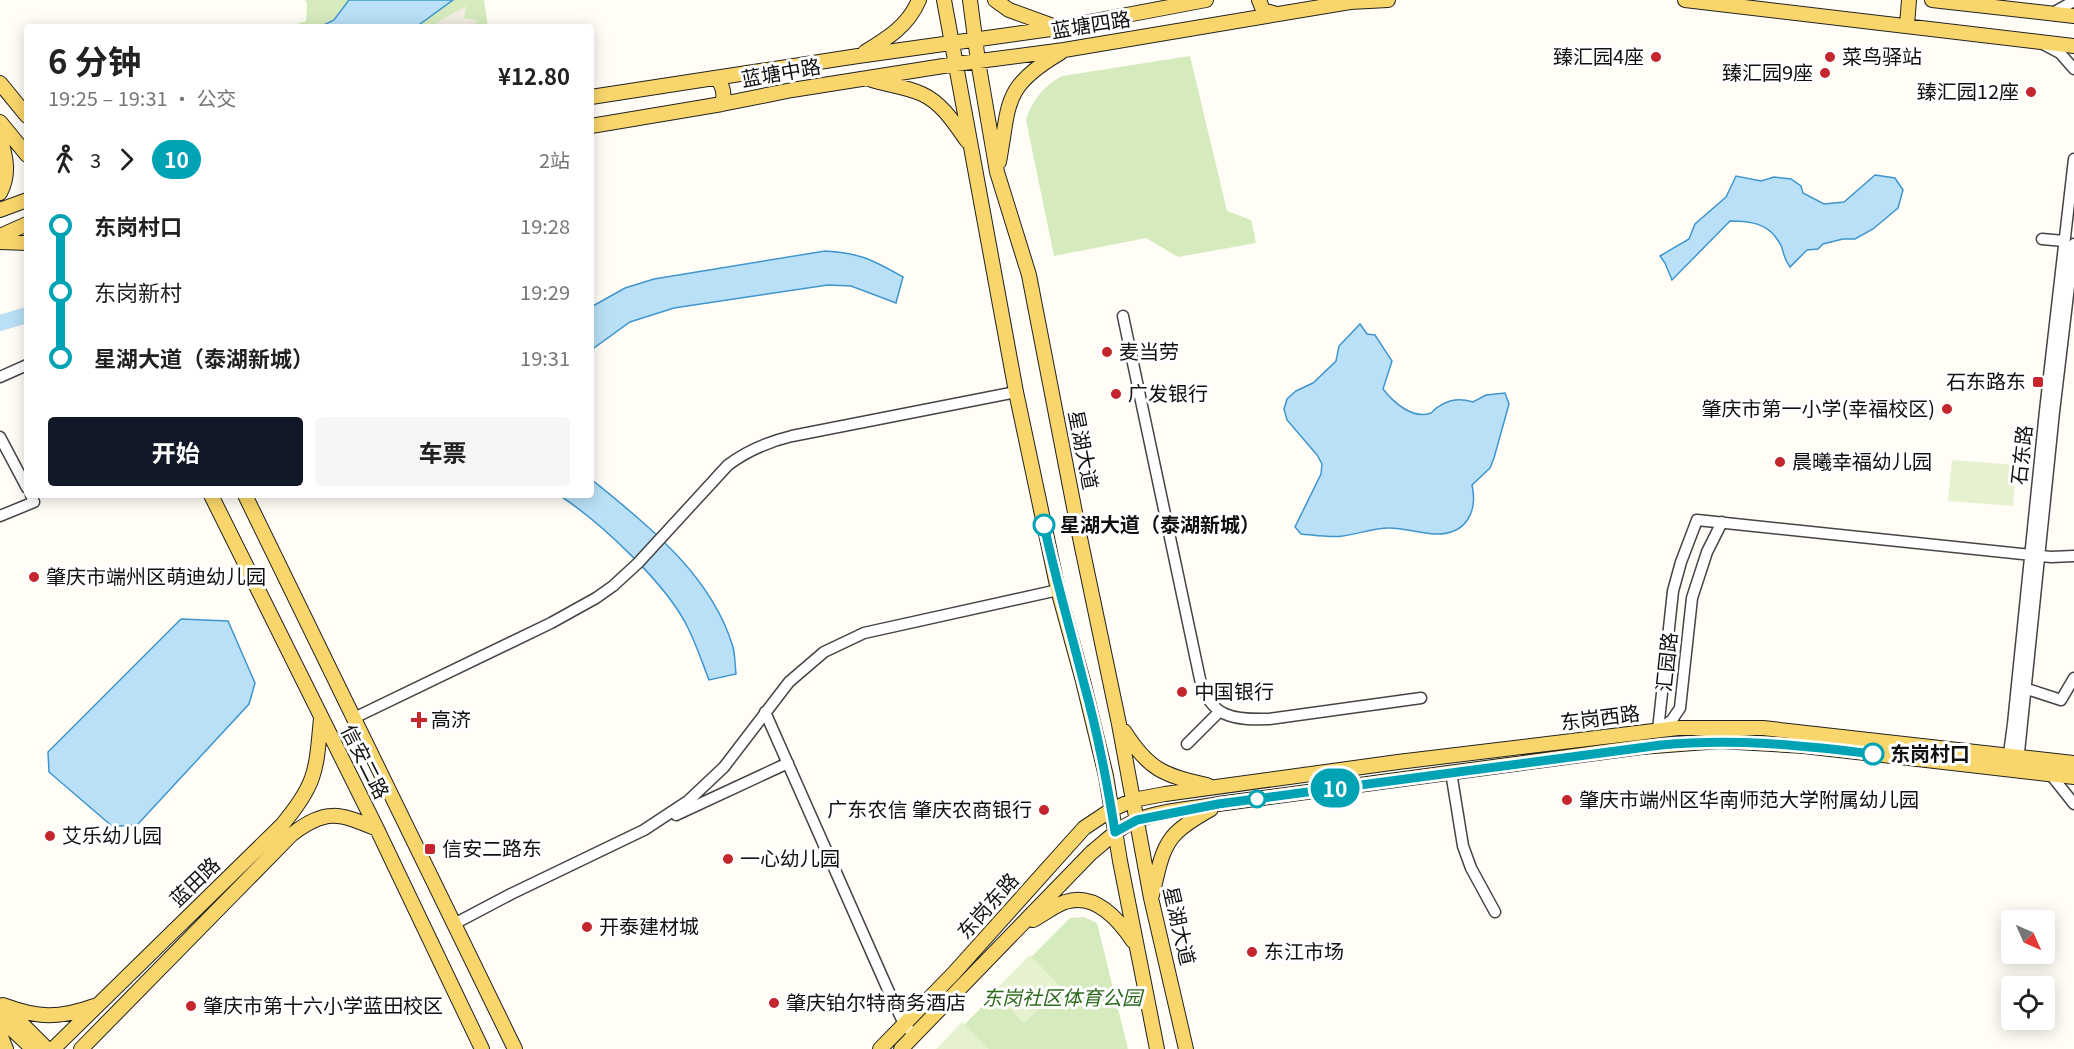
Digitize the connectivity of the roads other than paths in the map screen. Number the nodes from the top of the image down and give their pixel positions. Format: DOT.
graph roads {
  1 [pos="919,0"];
  2 [pos="944,0"];
  3 [pos="970,0"];
  4 [pos="995,0"];
  5 [pos="1206,0"];
  6 [pos="1259,0"];
  7 [pos="1388,0"];
  8 [pos="1686,0"];
  9 [pos="1909,0"];
  10 [pos="1932,0"];
  11 [pos="2074,1"];
  12 [pos="1278,14"];
  13 [pos="2051,14"];
  14 [pos="2074,16"];
  15 [pos="1906,25"];
  16 [pos="1058,28"];
  17 [pos="975,40"];
  18 [pos="952,43"];
  19 [pos="2040,43"];
  20 [pos="2074,46"];
  21 [pos="1064,50"];
  22 [pos="858,56"];
  23 [pos="978,61"];
  24 [pos="956,64"];
  25 [pos="2074,69"];
  26 [pos="717,78"];
  27 [pos="867,78"];
  28 [pos="0,83"];
  29 [pos="594,97"];
  30 [pos="722,104"];
  31 [pos="24,111"];
  32 [pos="0,122"];
  33 [pos="594,125"];
  34 [pos="0,137"];
  35 [pos="969,144"];
  36 [pos="24,151"];
  37 [pos="2074,159"];
  38 [pos="997,172"];
  39 [pos="0,193"];
  40 [pos="24,201"];
  41 [pos="0,210"];
  42 [pos="24,225"];
  43 [pos="0,236"];
  44 [pos="2042,239"];
  45 [pos="0,242"];
  46 [pos="24,243"];
  47 [pos="2069,243"];
  48 [pos="2073,273"];
  49 [pos="1123,316"];
  50 [pos="24,366"];
  51 [pos="0,377"];
  52 [pos="1016,392"];
  53 [pos="0,437"];
  54 [pos="24,482"];
  55 [pos="32,498"];
  56 [pos="212,498"];
  57 [pos="246,498"];
  58 [pos="0,516"];
  59 [pos="1722,522"];
  60 [pos="2035,555"];
  61 [pos="2074,556"];
  62 [pos="1058,591"];
  63 [pos="1109,676"];
  64 [pos="2074,678"];
  65 [pos="1083,681"];
  66 [pos="2027,689"];
  67 [pos="1421,698"];
  68 [pos="765,712"];
  69 [pos="1220,712"];
  70 [pos="321,718"];
  71 [pos="354,718"];
  72 [pos="1119,724"];
  73 [pos="1658,730"];
  74 [pos="1187,744"];
  75 [pos="788,763"];
  76 [pos="2013,763"];
  77 [pos="2074,763"];
  78 [pos="1450,772"];
  79 [pos="2051,775"];
  80 [pos="2074,777"];
  81 [pos="1244,784"];
  82 [pos="1215,787"];
  83 [pos="1133,800"];
  84 [pos="1247,801"];
  85 [pos="1218,804"];
  86 [pos="2074,804"];
  87 [pos="1112,810"];
  88 [pos="1137,820"];
  89 [pos="378,829"];
  90 [pos="644,830"];
  91 [pos="1115,832"];
  92 [pos="1151,898"];
  93 [pos="1495,912"];
  94 [pos="454,924"];
  95 [pos="1009,937"];
  96 [pos="1137,946"];
  97 [pos="96,1005"];
  98 [pos="1,1008"];
  99 [pos="904,1024"];
  100 [pos="0,1034"];
  101 [pos="914,1035"];
  102 [pos="6,1049"];
  103 [pos="33,1049"];
  104 [pos="47,1049"];
  105 [pos="53,1049"];
  106 [pos="81,1049"];
  107 [pos="482,1049"];
  108 [pos="515,1049"];
  109 [pos="880,1049"];
  110 [pos="901,1049"];
  111 [pos="1157,1049"];
  112 [pos="1186,1049"];
  1 -- 22 [label="main road"];
  2 -- 18 [label="main road"];
  3 -- 17 [label="main road, 星湖大道"];
  4 -- 16 [label="main road"];
  5 -- 16 [label="main road, 蓝塘四路"];
  6 -- 12 [label="main road"];
  7 -- 12 [label="main road, 蓝塘四路"];
  8 -- 15 [label="main road"];
  9 -- 15 [label="main road"];
  10 -- 13 [label="main road"];
  11 -- 13 [label="street"];
  12 -- 21 [label="main road, 蓝塘四路"];
  13 -- 14 [label="main road"];
  15 -- 19 [label="main road"];
  16 -- 17 [label="main road, 蓝塘四路"];
  17 -- 18 [label="main road, 蓝塘中路"];
  17 -- 23 [label="main road, 星湖大道"];
  18 -- 22 [label="main road, 蓝塘中路"];
  18 -- 24 [label="main road"];
  19 -- 20 [label="main road"];
  19 -- 25 [label="street"];
  21 -- 23 [label="main road, 蓝塘四路"];
  21 -- 38 [label="main road"];
  22 -- 26 [label="main road, 蓝塘中路"];
  23 -- 24 [label="main road, 蓝塘中路"];
  23 -- 38 [label="main road, 星湖大道"];
  24 -- 27 [label="main road, 蓝塘中路"];
  24 -- 35 [label="main road"];
  26 -- 29 [label="main road, 蓝塘中路"];
  26 -- 30 [label="main road"];
  27 -- 30 [label="main road, 蓝塘中路"];
  27 -- 35 [label="main road"];
  28 -- 31 [label="main road"];
  30 -- 33 [label="main road, 蓝塘中路"];
  32 -- 36 [label="main road"];
  34 -- 39 [label="main road"];
  35 -- 52 [label="main road"];
  37 -- 47 [label="street, 石东路"];
  38 -- 63 [label="main road, 星湖大道"];
  40 -- 41 [label="main road"];
  42 -- 43 [label="main road"];
  44 -- 47 [label="street"];
  45 -- 46 [label="main road"];
  47 -- 48 [label="street, 石东路"];
  47 -- 60 [label="street, 石东路"];
  48 -- 60 [label="street, 石东路"];
  49 -- 69 [label="street"];
  50 -- 51 [label="street"];
  52 -- 62 [label="main road"];
  52 -- 71 [label="street"];
  53 -- 54 [label="street"];
  55 -- 58 [label="street"];
  56 -- 70 [label="main road, 信安二路"];
  57 -- 71 [label="main road, 信安二路"];
  59 -- 60 [label="street"];
  59 -- 73 [label="street, 汇园路"];
  59 -- 73 [label="street, 汇园路"];
  60 -- 61 [label="street"];
  60 -- 66 [label="street, 石东路"];
  60 -- 76 [label="street, 石东路"];
  62 -- 65 [label="main road"];
  62 -- 68 [label="street"];
  63 -- 65 [label="main road"];
  63 -- 72 [label="main road, 星湖大道"];
  64 -- 66 [label="street"];
  65 -- 87 [label="main road"];
  66 -- 76 [label="street, 石东路"];
  67 -- 69 [label="street"];
  68 -- 75 [label="street"];
  68 -- 90 [label="street"];
  69 -- 74 [label="street"];
  70 -- 89 [label="main road, 信安二路"];
  70 -- 97 [label="main road, 蓝田路"];
  71 -- 94 [label="main road, 信安二路"];
  72 -- 82 [label="main road"];
  72 -- 83 [label="main road, 星湖大道"];
  73 -- 76 [label="main road, 东岗西路"];
  73 -- 81 [label="main road, 东岗西路"];
  75 -- 90 [label="street"];
  75 -- 99 [label="street"];
  76 -- 77 [label="main road, 东岗西路"];
  76 -- 78 [label="main road, 东岗西路"];
  76 -- 79 [label="main road, 东岗西路"];
  78 -- 84 [label="main road, 东岗西路"];
  78 -- 93 [label="street"];
  79 -- 80 [label="main road, 东岗西路"];
  79 -- 86 [label="street"];
  81 -- 82 [label="main road, 东岗西路"];
  81 -- 84 [label="street"];
  82 -- 83 [label="main road, 东岗西路"];
  83 -- 87 [label="main road, 东岗东路"];
  83 -- 88 [label="main road, 星湖大道"];
  84 -- 85 [label="main road, 东岗西路"];
  85 -- 88 [label="main road, 东岗西路"];
  85 -- 92 [label="main road"];
  87 -- 91 [label="main road"];
  87 -- 99 [label="main road, 东岗东路"];
  88 -- 91 [label="main road, 东岗东路"];
  88 -- 92 [label="main road, 星湖大道"];
  89 -- 106 [label="main road, 蓝田路"];
  89 -- 107 [label="main road, 信安二路"];
  90 -- 94 [label="street"];
  91 -- 95 [label="main road, 东岗东路"];
  91 -- 96 [label="main road"];
  92 -- 112 [label="main road, 星湖大道"];
  94 -- 108 [label="main road, 信安二路"];
  95 -- 96 [label="main road"];
  95 -- 101 [label="main road, 东岗东路"];
  96 -- 111 [label="main road"];
  97 -- 98 [label="main road"];
  97 -- 105 [label="main road, 蓝田路"];
  98 -- 103 [label="main road"];
  98 -- 104 [label="main road"];
  99 -- 101 [label="street"];
  99 -- 109 [label="main road, 东岗东路"];
  100 -- 102 [label="main road"];
  101 -- 110 [label="main road, 东岗东路"];
}
